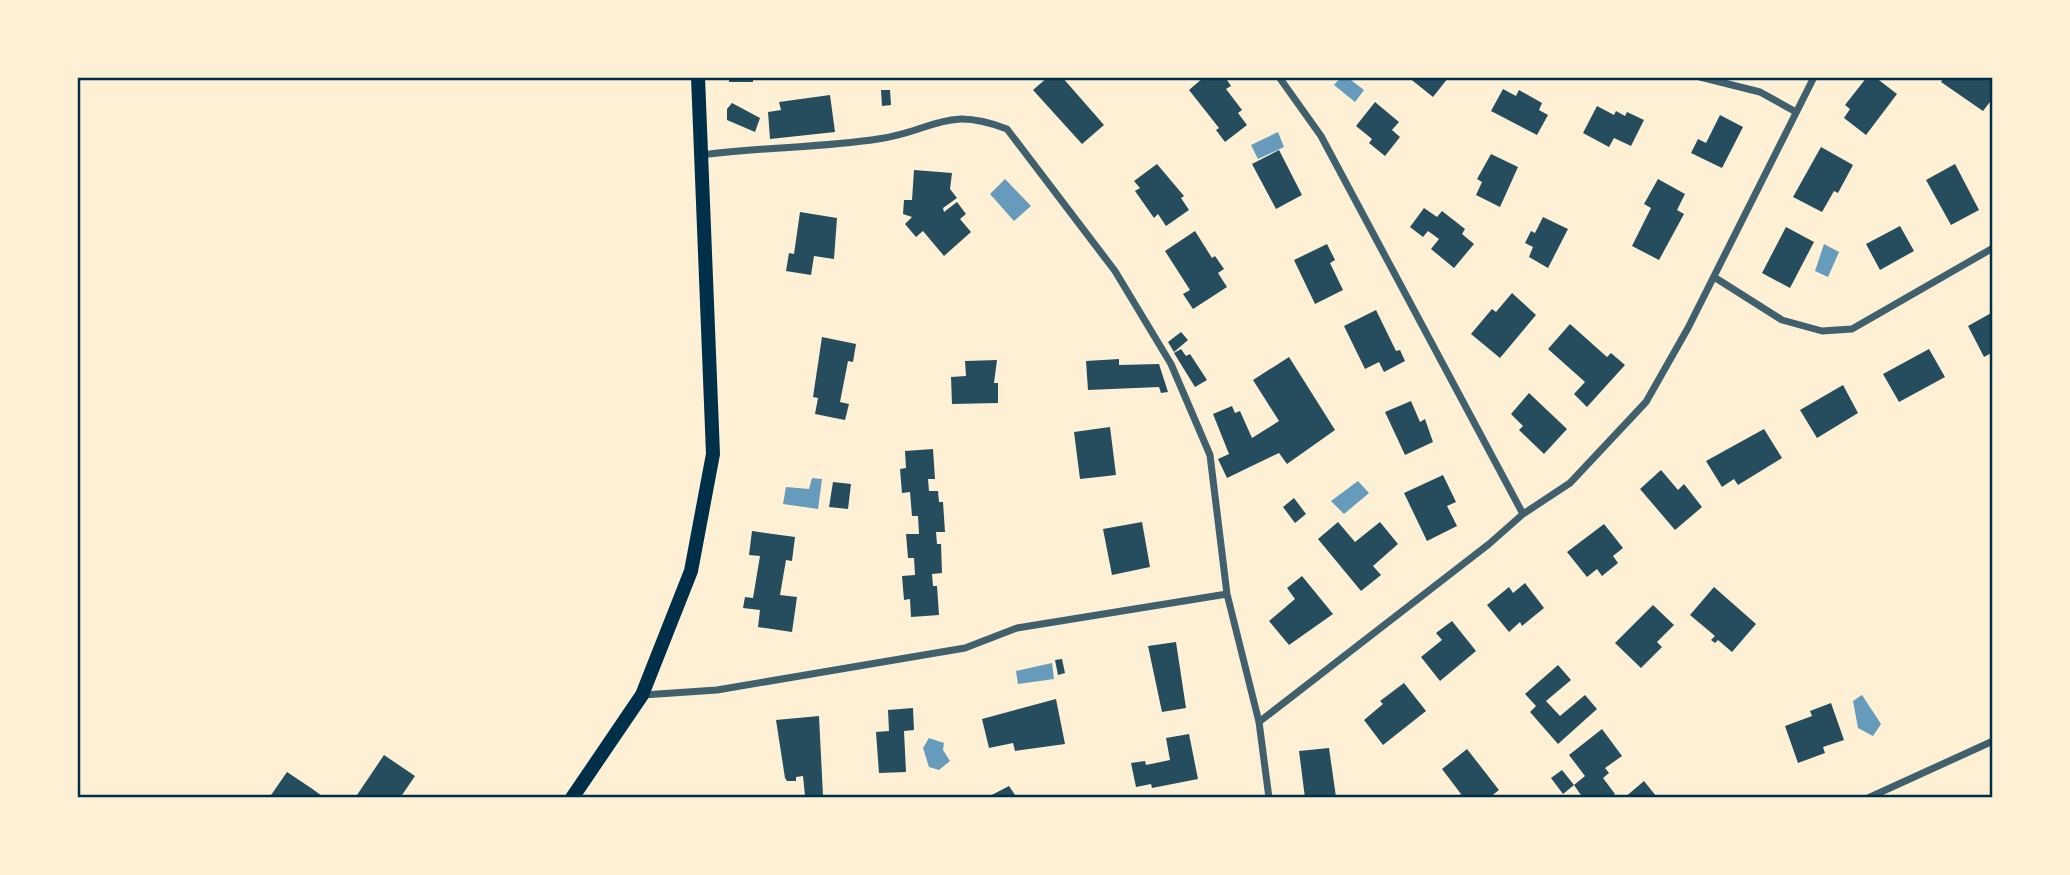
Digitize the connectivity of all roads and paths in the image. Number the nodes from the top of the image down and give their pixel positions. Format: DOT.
graph roads {
  1 [pos="698,77"];
  2 [pos="1279,77"];
  3 [pos="1700,77"];
  4 [pos="1814,77"];
  5 [pos="1796,111"];
  6 [pos="700,155"];
  7 [pos="1993,248"];
  8 [pos="1714,277"];
  9 [pos="1523,514"];
  10 [pos="1227,594"];
  11 [pos="642,695"];
  12 [pos="1259,723"];
  13 [pos="1993,741"];
  14 [pos="572,798"];
  15 [pos="1269,798"];
  16 [pos="1868,798"];
  1 -- 6 [label="main road"];
  2 -- 9 [label="street"];
  3 -- 5 [label="street"];
  4 -- 5 [label="street"];
  5 -- 8 [label="street"];
  6 -- 10 [label="street"];
  6 -- 11 [label="main road"];
  7 -- 8 [label="street"];
  8 -- 9 [label="street"];
  9 -- 12 [label="street"];
  10 -- 11 [label="street"];
  10 -- 12 [label="street"];
  11 -- 14 [label="main road"];
  12 -- 15 [label="street"];
  13 -- 16 [label="street"];
}
